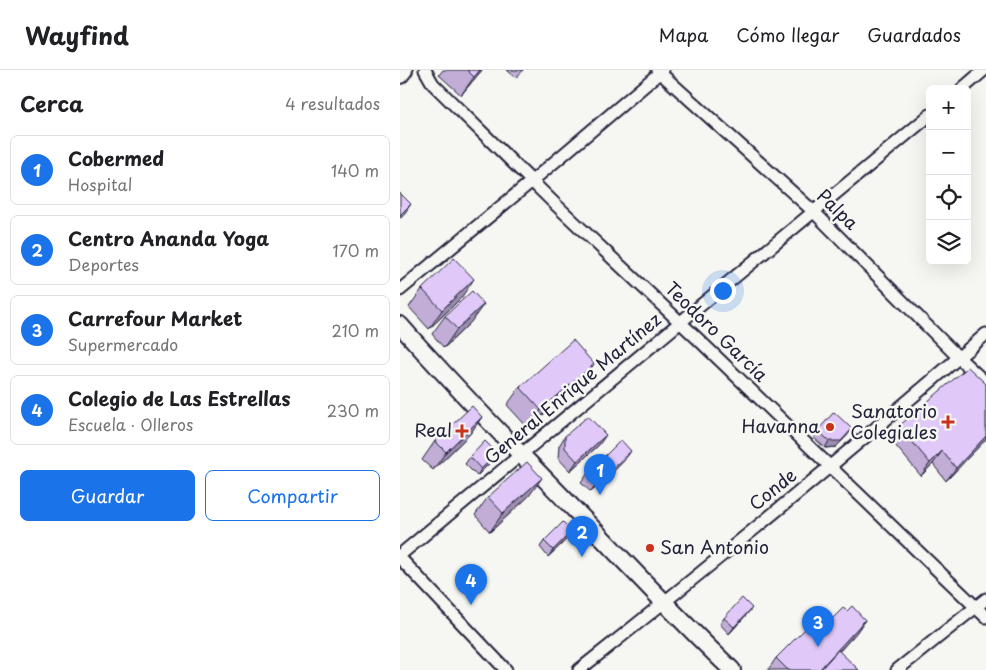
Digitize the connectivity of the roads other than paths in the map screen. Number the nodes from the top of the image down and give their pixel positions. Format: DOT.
graph roads {
  1 [pos="404,70"];
  2 [pos="425,70"];
  3 [pos="984,70"];
  4 [pos="660,71"];
  5 [pos="400,75"];
  6 [pos="967,85"];
  7 [pos="926,118"];
  8 [pos="532,181"];
  9 [pos="814,211"];
  10 [pos="400,290"];
  11 [pos="681,322"];
  12 [pos="400,325"];
  13 [pos="986,334"];
  14 [pos="959,358"];
  15 [pos="986,383"];
  16 [pos="521,454"];
  17 [pos="830,467"];
  18 [pos="400,557"];
  19 [pos="986,599"];
  20 [pos="664,602"];
  21 [pos="976,607"];
  22 [pos="986,617"];
  23 [pos="506,670"];
  24 [pos="579,670"];
  25 [pos="732,670"];
  26 [pos="897,670"];
  1 -- 5 [label="main road"];
  2 -- 8 [label="street, Teodoro García"];
  3 -- 6 [label="street"];
  4 -- 8 [label="street"];
  4 -- 9 [label="street, Palpa"];
  7 -- 9 [label="street, General Enrique Martínez"];
  8 -- 10 [label="street"];
  8 -- 11 [label="street, Teodoro García"];
  9 -- 11 [label="street, General Enrique Martínez"];
  9 -- 14 [label="street, Palpa"];
  11 -- 16 [label="street, General Enrique Martínez"];
  11 -- 17 [label="street, Teodoro García"];
  12 -- 16 [label="main road"];
  13 -- 14 [label="street, Conde"];
  14 -- 15 [label="street, Palpa"];
  14 -- 17 [label="street, Conde"];
  16 -- 18 [label="street, General Enrique Martínez"];
  16 -- 20 [label="main road"];
  17 -- 20 [label="street, Conde"];
  17 -- 21 [label="street, Teodoro García"];
  18 -- 23 [label="street"];
  19 -- 21 [label="street"];
  20 -- 24 [label="street, Conde"];
  20 -- 25 [label="main road"];
  21 -- 22 [label="street, Teodoro García"];
  21 -- 26 [label="street"];
}
